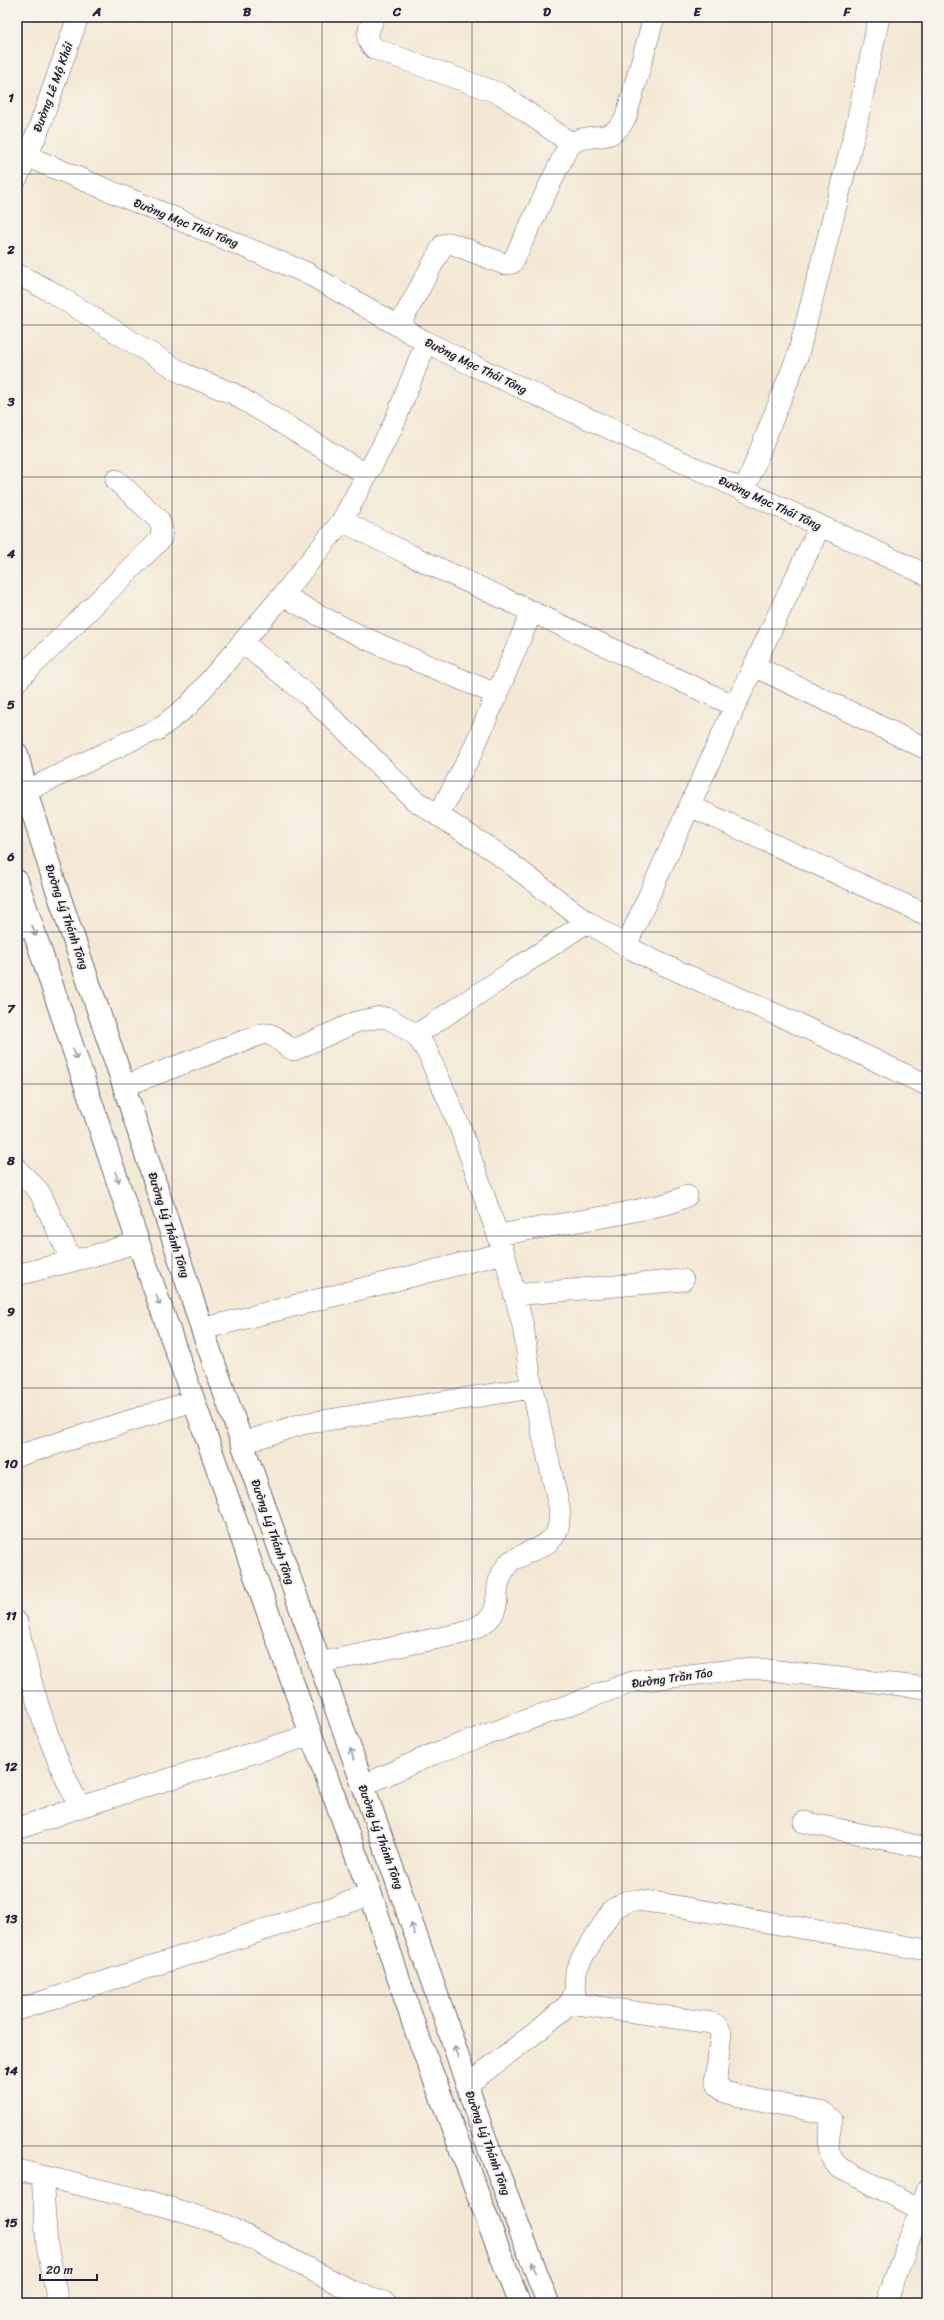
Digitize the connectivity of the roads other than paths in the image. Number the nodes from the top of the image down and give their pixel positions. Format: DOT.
graph roads {
  1 [pos="78,17"];
  2 [pos="374,17"];
  3 [pos="654,17"];
  4 [pos="879,17"];
  5 [pos="572,144"];
  6 [pos="26,156"];
  7 [pos="17,178"];
  8 [pos="17,274"];
  9 [pos="399,326"];
  10 [pos="426,342"];
  11 [pos="367,475"];
  12 [pos="116,480"];
  13 [pos="744,491"];
  14 [pos="342,521"];
  15 [pos="820,526"];
  16 [pos="927,575"];
  17 [pos="283,595"];
  18 [pos="532,611"];
  19 [pos="243,643"];
  20 [pos="754,666"];
  21 [pos="17,681"];
  22 [pos="498,695"];
  23 [pos="735,706"];
  24 [pos="927,749"];
  25 [pos="17,754"];
  26 [pos="26,792"];
  27 [pos="690,806"];
  28 [pos="438,816"];
  29 [pos="17,881"];
  30 [pos="927,915"];
  31 [pos="587,922"];
  32 [pos="626,946"];
  33 [pos="416,1035"];
  34 [pos="927,1085"];
  35 [pos="124,1086"];
  36 [pos="17,1168"];
  37 [pos="686,1196"];
  38 [pos="138,1242"];
  39 [pos="501,1244"];
  40 [pos="72,1261"];
  41 [pos="17,1275"];
  42 [pos="683,1280"];
  43 [pos="514,1296"];
  44 [pos="202,1329"];
  45 [pos="532,1388"];
  46 [pos="193,1401"];
  47 [pos="242,1443"];
  48 [pos="17,1456"];
  49 [pos="17,1622"];
  50 [pos="319,1663"];
  51 [pos="927,1688"];
  52 [pos="341,1721"];
  53 [pos="311,1735"];
  54 [pos="362,1786"];
  55 [pos="80,1807"];
  56 [pos="804,1822"];
  57 [pos="17,1829"];
  58 [pos="927,1848"];
  59 [pos="371,1895"];
  60 [pos="927,1950"];
  61 [pos="570,2003"];
  62 [pos="17,2010"];
  63 [pos="466,2085"];
  64 [pos="17,2170"];
  65 [pos="42,2176"];
  66 [pos="923,2200"];
  67 [pos="58,2303"];
  68 [pos="386,2303"];
  69 [pos="519,2303"];
  70 [pos="548,2303"];
  71 [pos="886,2303"];
  1 -- 6 [label="street, Đường Lê Mộ Khải"];
  2 -- 5 [label="street"];
  3 -- 5 [label="street"];
  4 -- 13 [label="street"];
  5 -- 9 [label="street"];
  6 -- 7 [label="street, Đường Lê Mộ Khải"];
  6 -- 9 [label="street, Đường Mạc Thái Tông"];
  8 -- 11 [label="street"];
  9 -- 10 [label="street, Đường Mạc Thái Tông"];
  10 -- 11 [label="street"];
  10 -- 13 [label="street, Đường Mạc Thái Tông"];
  11 -- 14 [label="street"];
  12 -- 21 [label="street"];
  13 -- 15 [label="street, Đường Mạc Thái Tông"];
  14 -- 17 [label="street"];
  14 -- 18 [label="street"];
  15 -- 16 [label="street, Đường Mạc Thái Tông"];
  15 -- 20 [label="street"];
  17 -- 19 [label="street"];
  17 -- 22 [label="street"];
  18 -- 22 [label="street"];
  18 -- 23 [label="street"];
  19 -- 26 [label="street"];
  19 -- 28 [label="street"];
  20 -- 23 [label="street"];
  20 -- 24 [label="street"];
  22 -- 28 [label="street"];
  23 -- 27 [label="street"];
  25 -- 26 [label="main road, Đường Lý Thánh Tông"];
  26 -- 35 [label="main road, Đường Lý Thánh Tông"];
  27 -- 30 [label="street"];
  27 -- 32 [label="street"];
  28 -- 31 [label="street"];
  29 -- 38 [label="main road, one-way"];
  31 -- 32 [label="street"];
  31 -- 33 [label="street"];
  32 -- 34 [label="street"];
  33 -- 35 [label="street"];
  33 -- 39 [label="street"];
  35 -- 44 [label="main road, Đường Lý Thánh Tông"];
  36 -- 40 [label="street"];
  37 -- 39 [label="street"];
  38 -- 40 [label="street"];
  38 -- 46 [label="main road, one-way"];
  39 -- 43 [label="street"];
  39 -- 44 [label="street"];
  40 -- 41 [label="street"];
  42 -- 43 [label="street"];
  43 -- 45 [label="street"];
  44 -- 47 [label="main road, Đường Lý Thánh Tông"];
  45 -- 47 [label="street"];
  45 -- 50 [label="street"];
  46 -- 48 [label="street"];
  46 -- 53 [label="main road"];
  47 -- 50 [label="main road, Đường Lý Thánh Tông"];
  49 -- 55 [label="street"];
  50 -- 52 [label="main road, Đường Lý Thánh Tông"];
  51 -- 54 [label="street, Đường Trần Táo"];
  52 -- 53 [label="main road"];
  54 -- 52 [label="main road, Đường Lý Thánh Tông, one-way"];
  53 -- 55 [label="street"];
  53 -- 59 [label="main road"];
  63 -- 54 [label="main road, Đường Lý Thánh Tông, one-way"];
  55 -- 57 [label="street"];
  56 -- 58 [label="street"];
  59 -- 62 [label="street"];
  59 -- 69 [label="main road"];
  60 -- 61 [label="street"];
  61 -- 63 [label="street"];
  61 -- 66 [label="street"];
  70 -- 63 [label="main road, Đường Lý Thánh Tông, one-way"];
  64 -- 65 [label="street"];
  65 -- 67 [label="street"];
  65 -- 68 [label="street"];
  66 -- 71 [label="street"];
}
